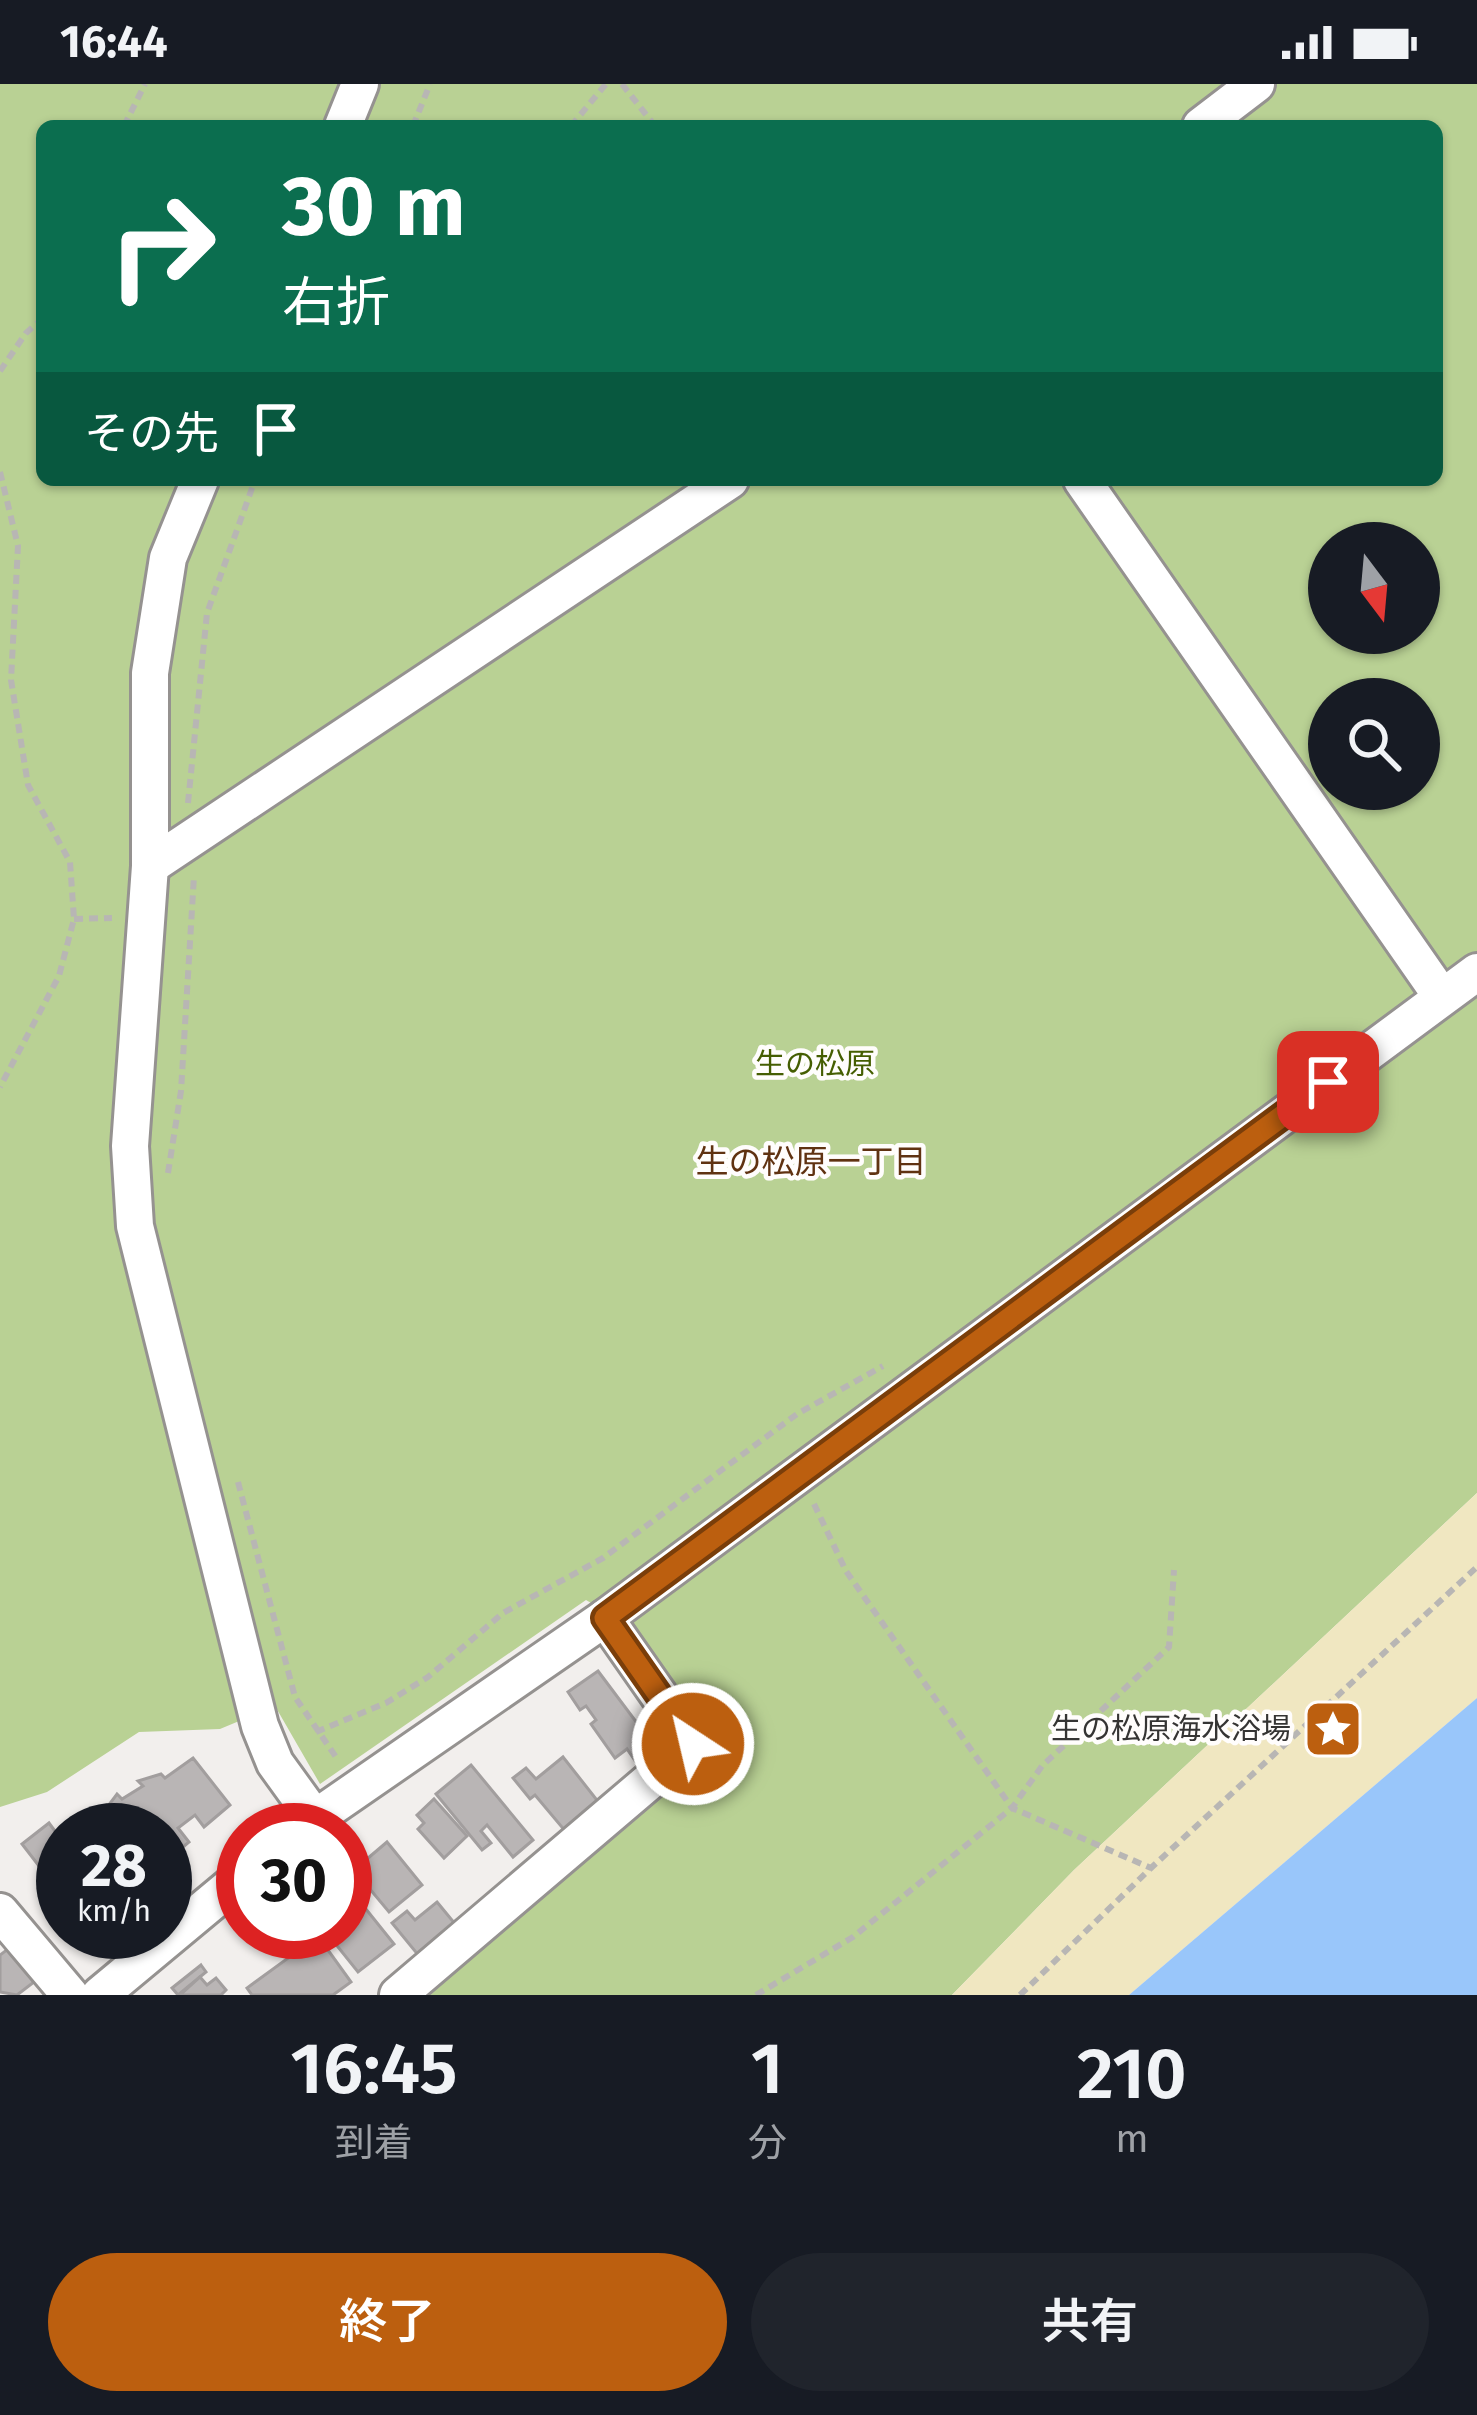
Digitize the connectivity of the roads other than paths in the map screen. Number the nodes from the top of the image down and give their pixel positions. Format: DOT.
graph roads {
  1 [pos="360,84"];
  2 [pos="1256,84"];
  3 [pos="345,120"];
  4 [pos="1209,120"];
  5 [pos="198,486"];
  6 [pos="721,486"];
  7 [pos="1086,486"];
  8 [pos="174,850"];
  9 [pos="1477,972"];
  10 [pos="1442,997"];
  11 [pos="605,1618"];
  12 [pos="296,1803"];
  13 [pos="335,1803"];
  14 [pos="216,1898"];
  15 [pos="0,1912"];
  16 [pos="70,1995"];
  17 [pos="100,1995"];
  18 [pos="398,1995"];
  1 -- 3 [label="street"];
  2 -- 4 [label="street"];
  5 -- 8 [label="street"];
  6 -- 8 [label="street"];
  7 -- 10 [label="street"];
  8 -- 12 [label="street"];
  9 -- 10 [label="street"];
  10 -- 11 [label="street"];
  11 -- 13 [label="street"];
  11 -- 18 [label="street"];
  14 -- 17 [label="street"];
  15 -- 16 [label="street"];
}
